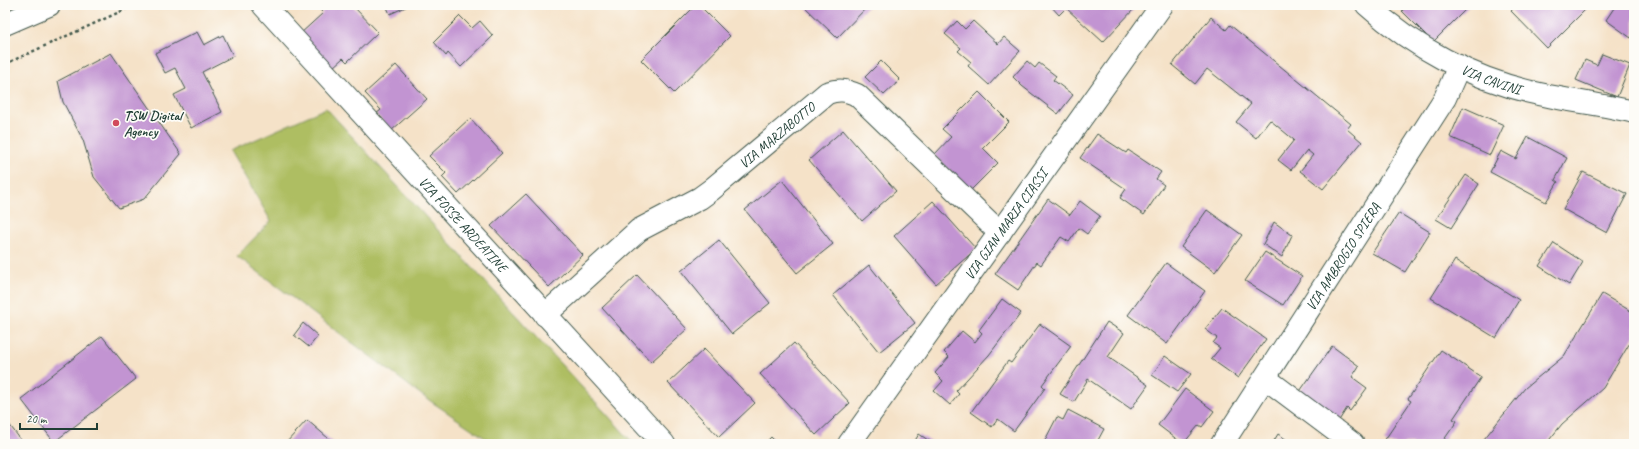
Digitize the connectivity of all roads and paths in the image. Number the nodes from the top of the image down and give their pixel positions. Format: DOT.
graph roads {
  1 [pos="49,5"];
  2 [pos="135,5"];
  3 [pos="262,5"];
  4 [pos="1162,5"];
  5 [pos="1369,6"];
  6 [pos="5,24"];
  7 [pos="5,64"];
  8 [pos="1459,66"];
  9 [pos="1634,112"];
  10 [pos="1000,233"];
  11 [pos="545,316"];
  12 [pos="1265,378"];
  13 [pos="664,444"];
  14 [pos="849,444"];
  15 [pos="1222,444"];
  16 [pos="1353,444"];
  1 -- 6 [label="street"];
  2 -- 7 [label="path"];
  3 -- 11 [label="street, VIA FOSSE ARDEATINE"];
  4 -- 10 [label="street, VIA GIAN MARIA CIASSI"];
  5 -- 8 [label="street, VIA CAVINI"];
  8 -- 9 [label="street, VIA CAVINI"];
  8 -- 12 [label="street, VIA AMBROGIO SPIERA"];
  10 -- 11 [label="street, VIA MARZABOTTO"];
  10 -- 14 [label="street, VIA GIAN MARIA CIASSI"];
  11 -- 13 [label="street, VIA FOSSE ARDEATINE"];
  12 -- 15 [label="street, VIA AMBROGIO SPIERA"];
  12 -- 16 [label="street"];
}
